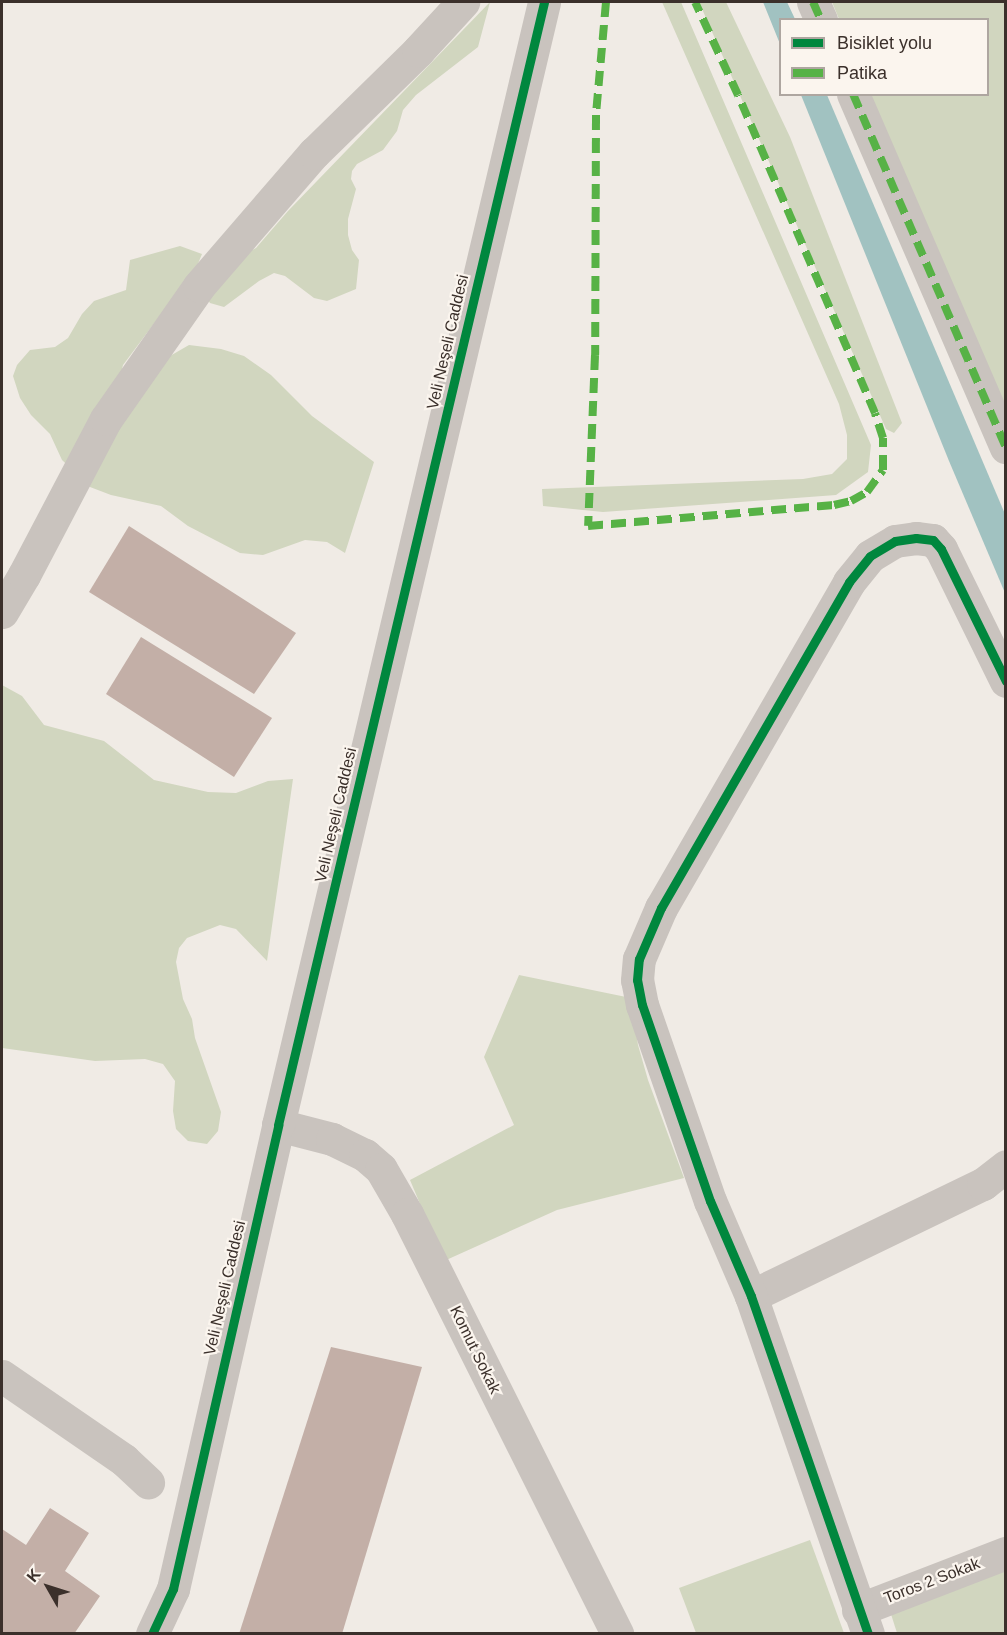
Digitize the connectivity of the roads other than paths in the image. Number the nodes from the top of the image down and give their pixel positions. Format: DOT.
graph roads {
  1 [pos="463,2"];
  2 [pos="544,2"];
  3 [pos="813,2"];
  4 [pos="820,18"];
  5 [pos="854,96"];
  6 [pos="1005,447"];
  7 [pos="2,612"];
  8 [pos="1005,681"];
  9 [pos="278,1125"];
  10 [pos="1005,1166"];
  11 [pos="751,1296"];
  12 [pos="2,1376"];
  13 [pos="148,1482"];
  14 [pos="1005,1553"];
  15 [pos="863,1622"];
  16 [pos="152,1634"];
  17 [pos="617,1634"];
  1 -- 7 [label="street"];
  2 -- 9 [label="street, Veli Neşeli Caddesi"];
  3 -- 4 [label="street"];
  5 -- 6 [label="street"];
  8 -- 11 [label="street"];
  9 -- 16 [label="street, Veli Neşeli Caddesi"];
  9 -- 17 [label="street, Komut Sokak"];
  10 -- 11 [label="street"];
  11 -- 15 [label="street"];
  12 -- 13 [label="street"];
  14 -- 15 [label="street, Toros 2 Sokak"];
}
